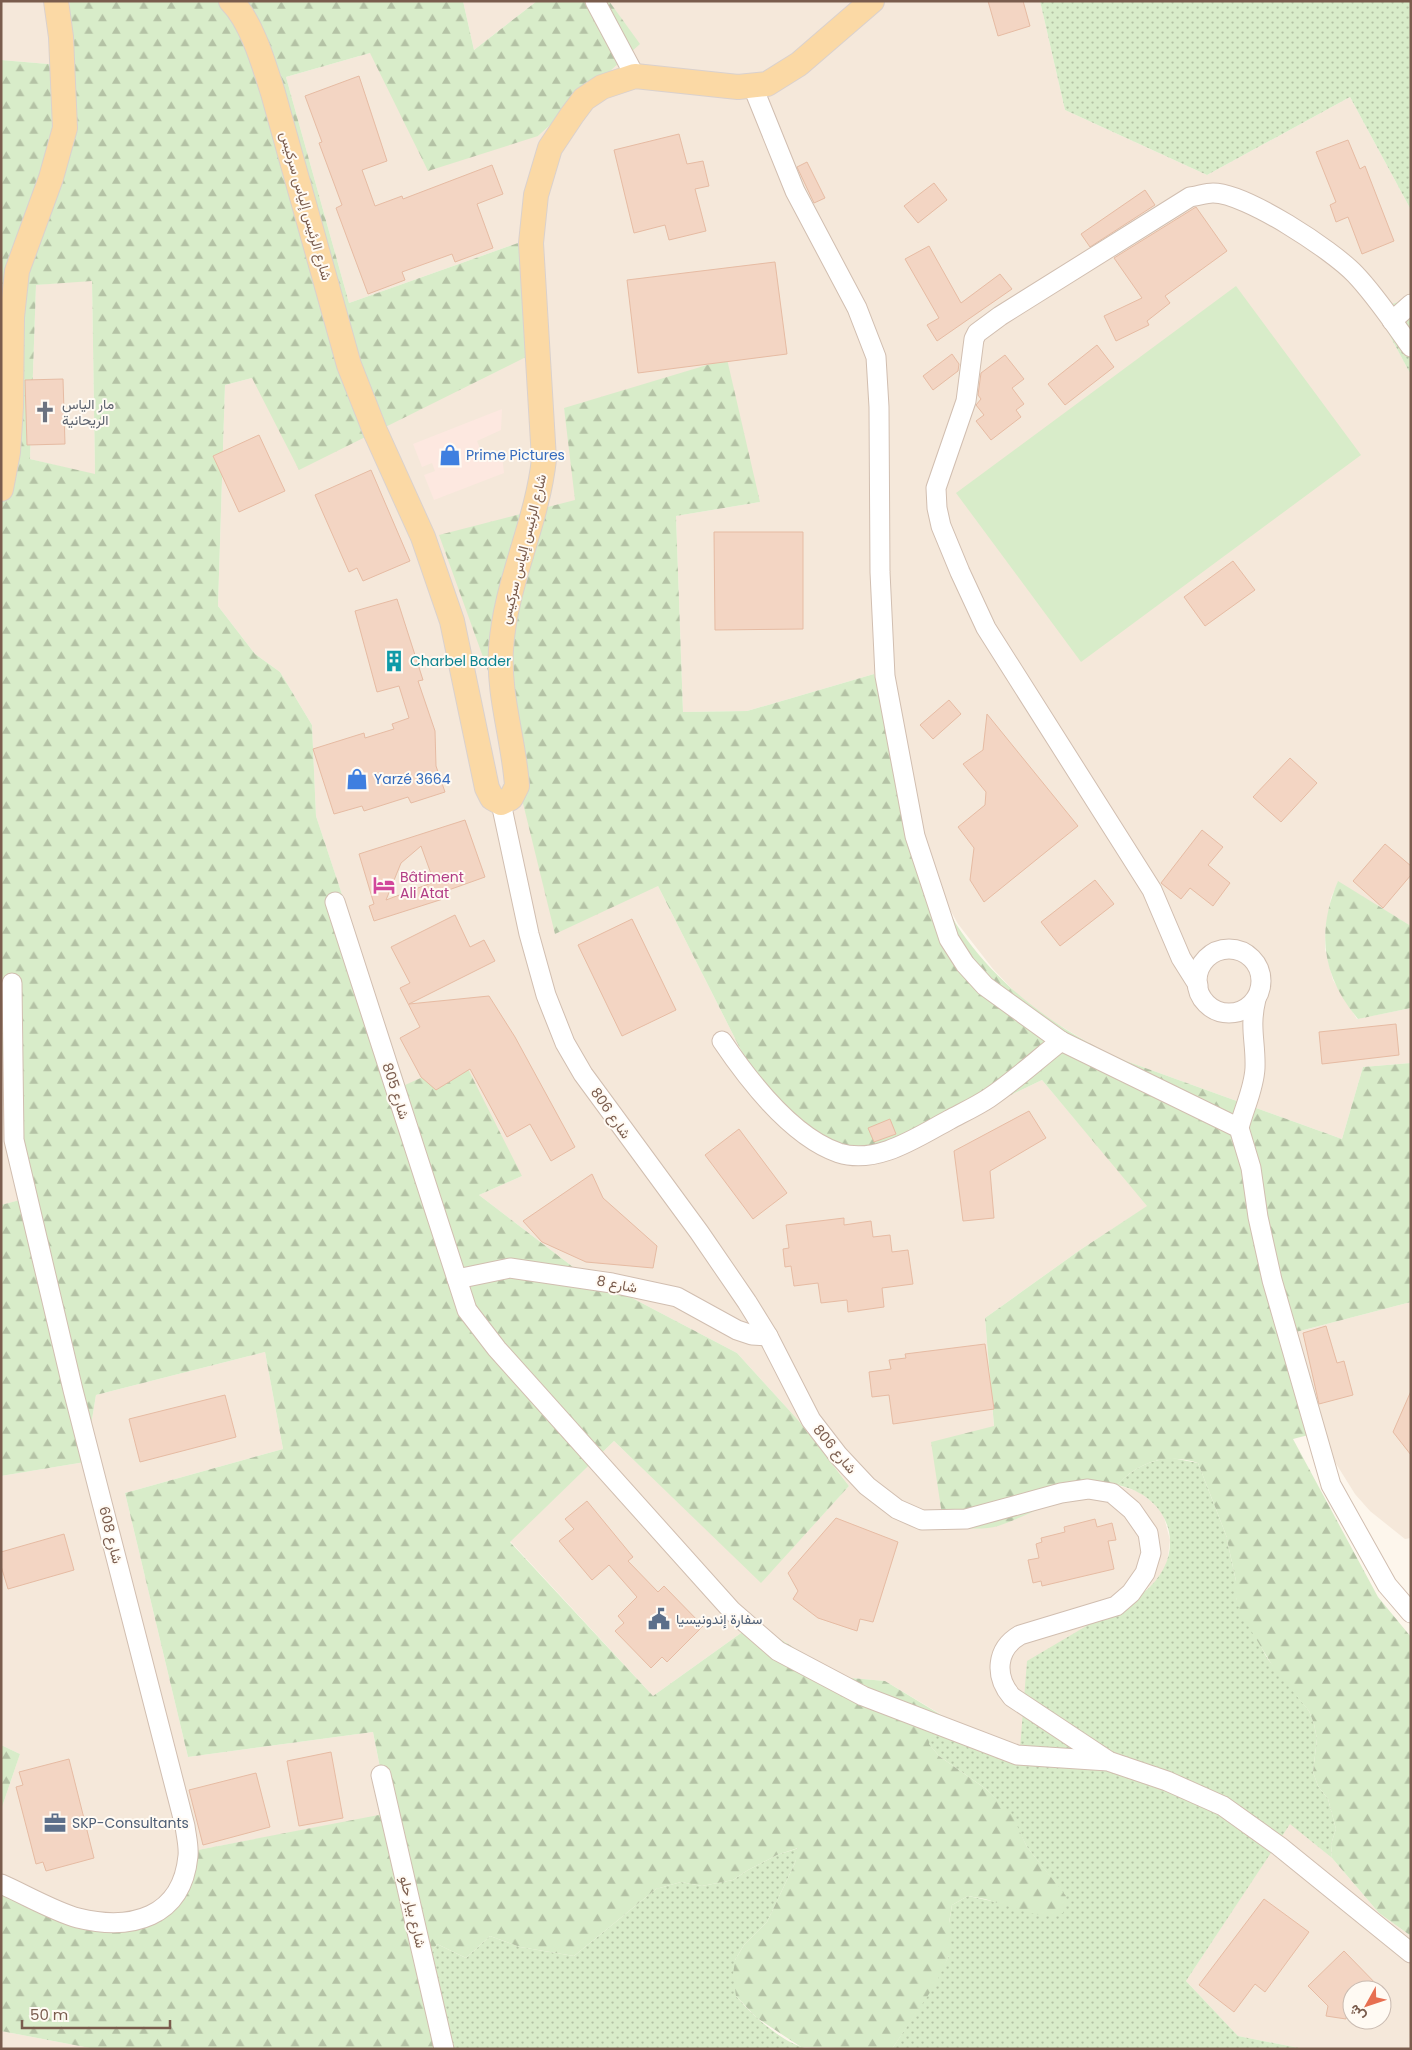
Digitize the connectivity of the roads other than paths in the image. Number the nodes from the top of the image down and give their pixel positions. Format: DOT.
graph roads {
  1 [pos="56,1"];
  2 [pos="231,1"];
  3 [pos="595,1"];
  4 [pos="872,1"];
  5 [pos="635,76"];
  6 [pos="753,88"];
  7 [pos="1411,304"];
  8 [pos="1392,321"];
  9 [pos="1411,347"];
  10 [pos="1,489"];
  11 [pos="501,804"];
  12 [pos="335,902"];
  13 [pos="1181,958"];
  14 [pos="1203,962"];
  15 [pos="12,983"];
  16 [pos="1198,985"];
  17 [pos="1256,999"];
  18 [pos="1220,1012"];
  19 [pos="1061,1041"];
  20 [pos="722,1042"];
  21 [pos="1253,1046"];
  22 [pos="1239,1128"];
  23 [pos="457,1279"];
  24 [pos="768,1336"];
  25 [pos="1411,1614"];
  26 [pos="1108,1761"];
  27 [pos="381,1775"];
  28 [pos="1,1884"];
  29 [pos="1411,1952"];
  30 [pos="444,2049"];
  1 -- 10 [label="main road"];
  2 -- 11 [label="main road, شارع الرئيس إلياس سركيس"];
  3 -- 5 [label="street"];
  4 -- 6 [label="main road, شارع الرئيس إلياس سركيس"];
  5 -- 6 [label="main road, شارع الرئيس إلياس سركيس"];
  5 -- 11 [label="main road, شارع الرئيس إلياس سركيس"];
  6 -- 19 [label="street"];
  7 -- 8 [label="street"];
  8 -- 9 [label="street"];
  8 -- 13 [label="street"];
  11 -- 24 [label="street, شارع 806"];
  12 -- 23 [label="street, شارع 805"];
  13 -- 14 [label="street"];
  13 -- 16 [label="street"];
  14 -- 16 [label="street"];
  14 -- 17 [label="street"];
  15 -- 28 [label="street, شارع 608"];
  16 -- 18 [label="street"];
  17 -- 18 [label="street"];
  17 -- 21 [label="street"];
  18 -- 21 [label="street"];
  19 -- 20 [label="street"];
  19 -- 22 [label="street"];
  21 -- 22 [label="street"];
  22 -- 25 [label="street"];
  23 -- 24 [label="street, شارع 8"];
  23 -- 26 [label="street, شارع 805"];
  24 -- 26 [label="street, شارع 806"];
  26 -- 29 [label="street"];
  27 -- 30 [label="street, شارع بيار حلو"];
}
